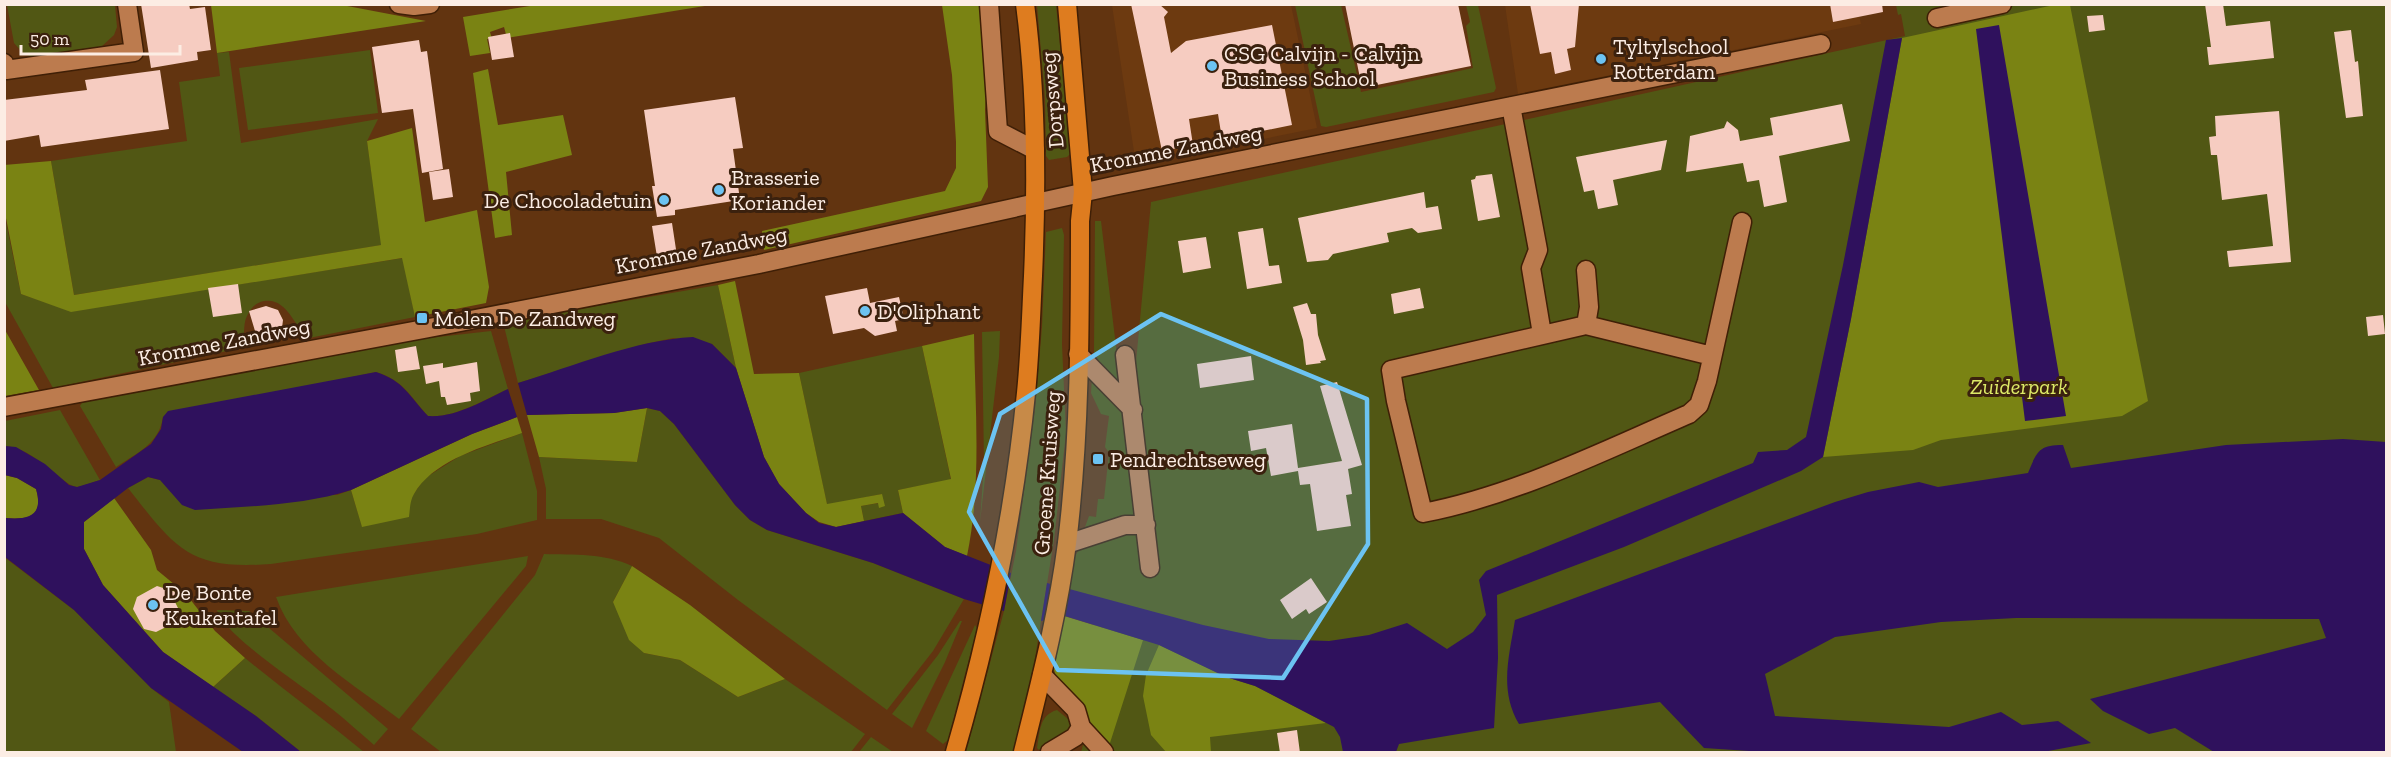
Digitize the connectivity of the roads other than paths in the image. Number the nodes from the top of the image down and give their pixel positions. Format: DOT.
graph roads {
  1 [pos="127,4"];
  2 [pos="399,4"];
  3 [pos="430,4"];
  4 [pos="989,4"];
  5 [pos="1025,4"];
  6 [pos="1067,4"];
  7 [pos="2002,4"];
  8 [pos="1937,18"];
  9 [pos="1821,44"];
  10 [pos="4,63"];
  11 [pos="1511,106"];
  12 [pos="1035,150"];
  13 [pos="1083,192"];
  14 [pos="1035,203"];
  15 [pos="1742,222"];
  16 [pos="1586,270"];
  17 [pos="1586,326"];
  18 [pos="1542,334"];
  19 [pos="1078,354"];
  20 [pos="1125,355"];
  21 [pos="1712,356"];
  22 [pos="4,407"];
  23 [pos="1133,410"];
  24 [pos="1146,525"];
  25 [pos="1067,544"];
  26 [pos="1150,568"];
  27 [pos="1042,675"];
  28 [pos="1082,727"];
  29 [pos="955,753"];
  30 [pos="1023,753"];
  31 [pos="1050,753"];
  32 [pos="1104,753"];
  1 -- 10 [label="street"];
  2 -- 3 [label="street"];
  4 -- 12 [label="street, Dorpsweg"];
  5 -- 12 [label="main road, Dorpsweg"];
  6 -- 13 [label="main road, Dorpsweg"];
  7 -- 8 [label="street"];
  9 -- 11 [label="street, Kromme Zandweg"];
  11 -- 13 [label="street, Kromme Zandweg"];
  11 -- 18 [label="street"];
  12 -- 14 [label="main road, Dorpsweg"];
  13 -- 14 [label="street, Kromme Zandweg"];
  13 -- 19 [label="main road, Groene Kruisweg"];
  14 -- 22 [label="street, Kromme Zandweg"];
  14 -- 29 [label="main road, Groene Kruisweg"];
  15 -- 21 [label="street"];
  16 -- 17 [label="street"];
  17 -- 18 [label="street"];
  17 -- 21 [label="street"];
  18 -- 21 [label="street"];
  19 -- 23 [label="street"];
  19 -- 25 [label="main road, Groene Kruisweg"];
  20 -- 23 [label="street"];
  23 -- 24 [label="street"];
  24 -- 25 [label="street"];
  24 -- 26 [label="street"];
  25 -- 27 [label="main road, Groene Kruisweg"];
  27 -- 28 [label="street"];
  27 -- 30 [label="main road, Groene Kruisweg"];
  28 -- 31 [label="street"];
  28 -- 32 [label="street"];
}
